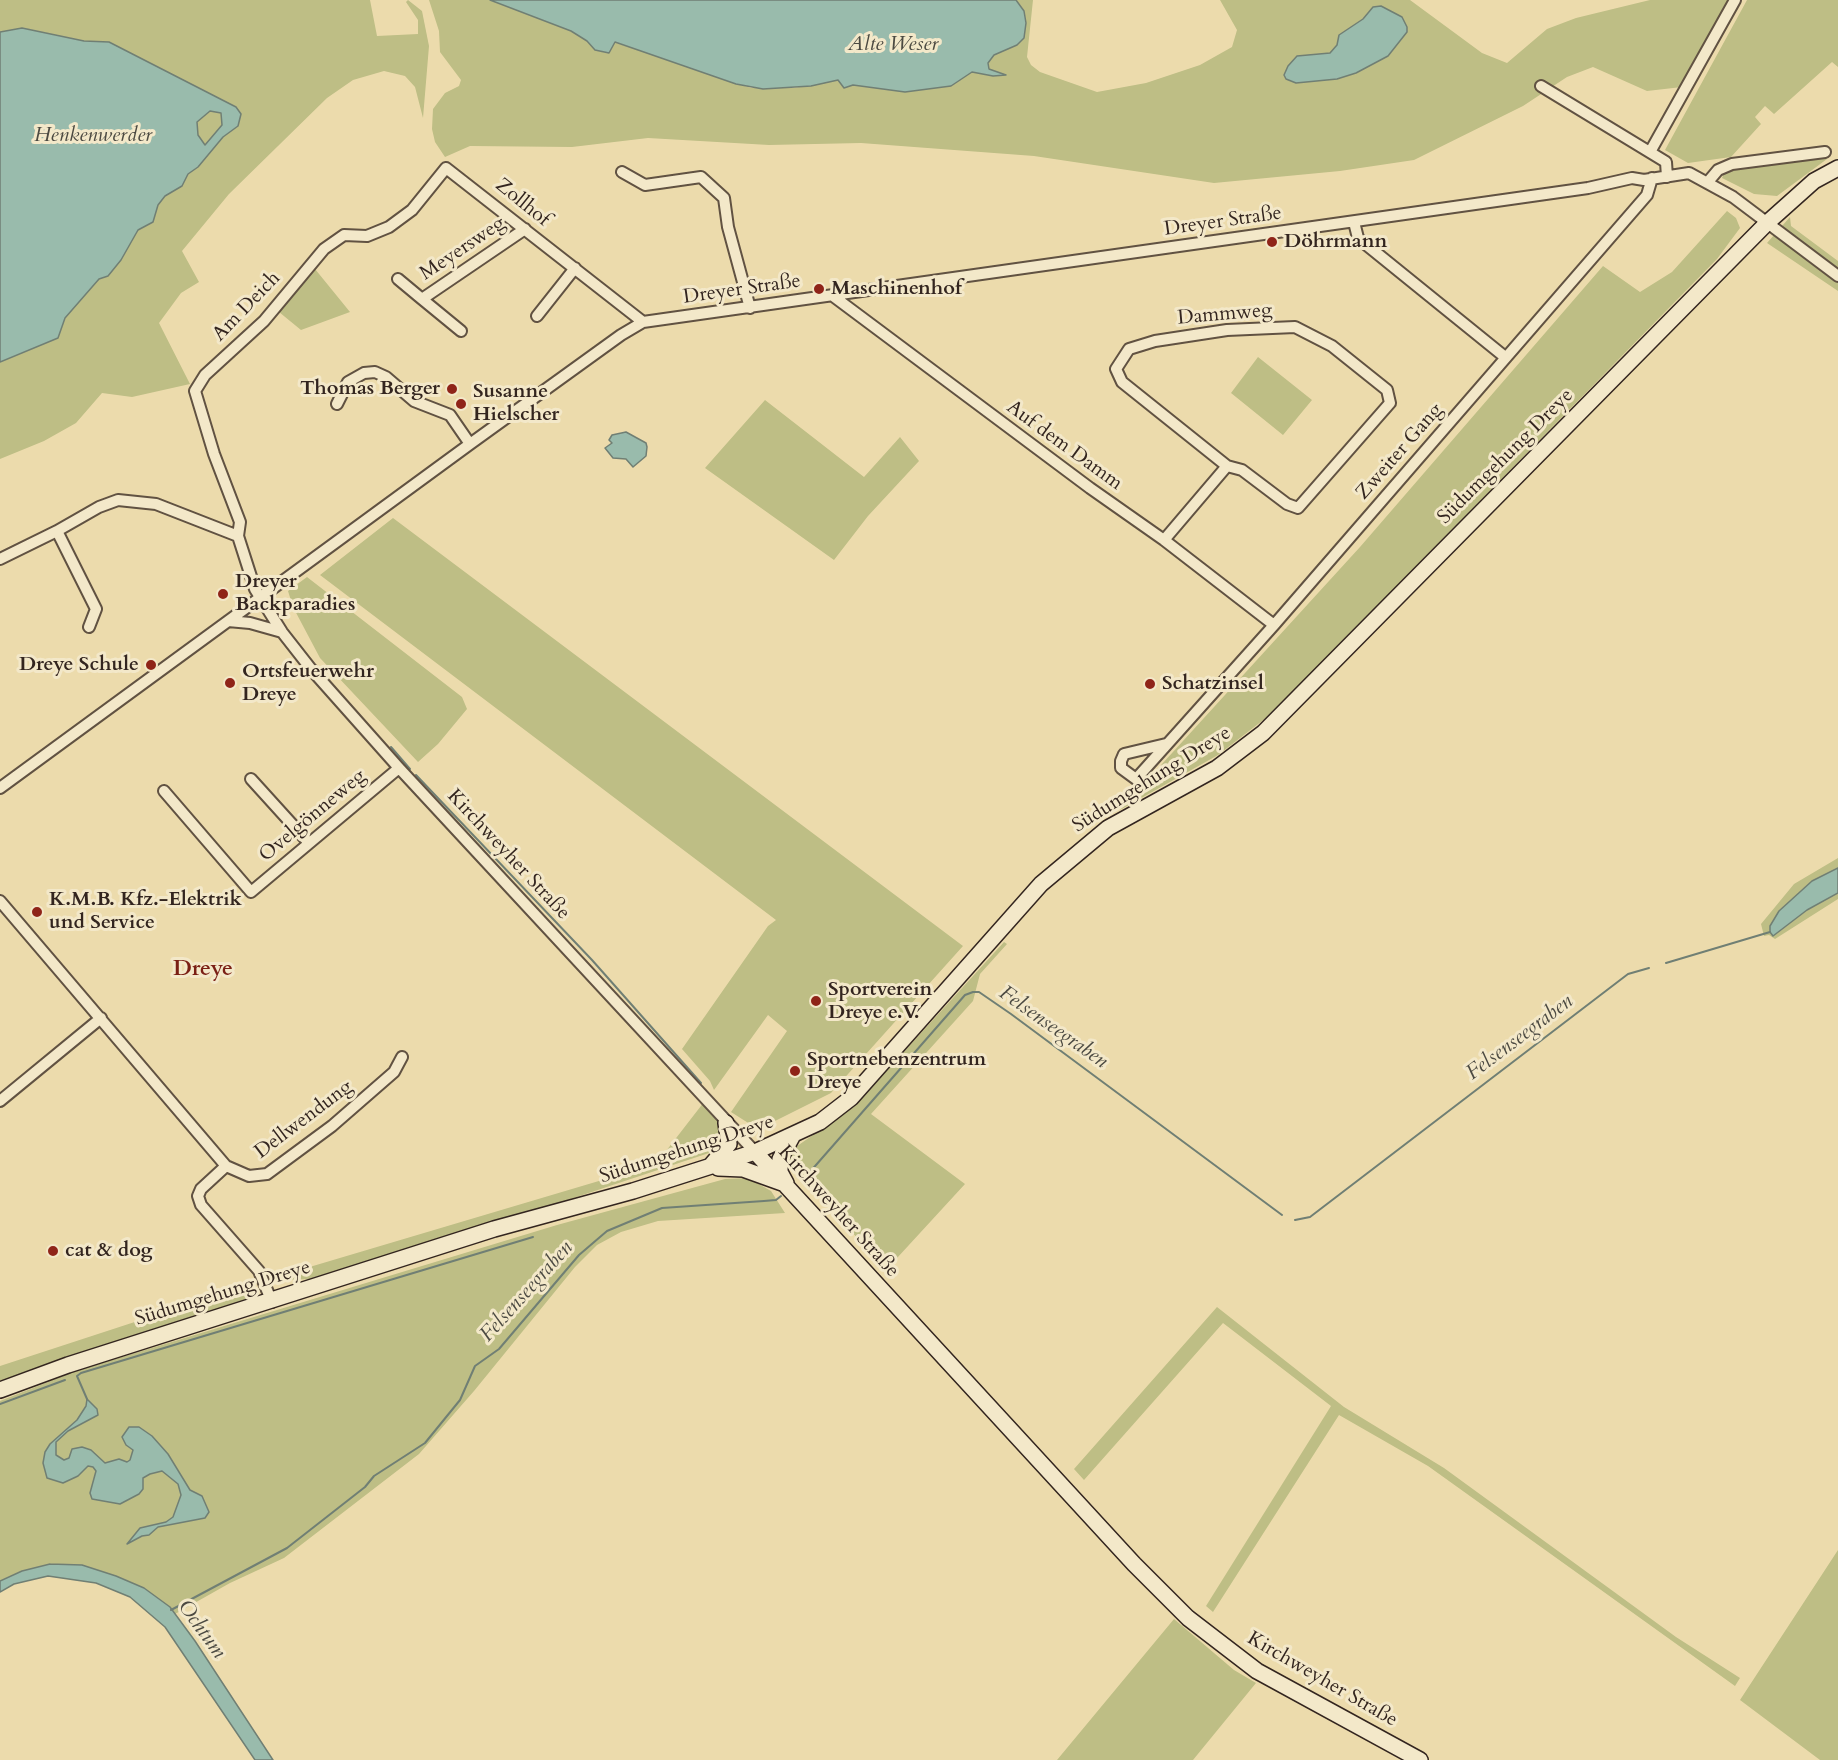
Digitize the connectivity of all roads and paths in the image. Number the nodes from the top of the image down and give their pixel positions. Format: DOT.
graph roads {
  1 [pos="1735,0"];
  2 [pos="1541,86"];
  3 [pos="1650,152"];
  4 [pos="1825,152"];
  5 [pos="447,168"];
  6 [pos="1838,168"];
  7 [pos="622,172"];
  8 [pos="1667,177"];
  9 [pos="1652,178"];
  10 [pos="1707,183"];
  11 [pos="1354,222"];
  12 [pos="1767,223"];
  13 [pos="525,229"];
  14 [pos="575,268"];
  15 [pos="1838,276"];
  16 [pos="398,279"];
  17 [pos="833,296"];
  18 [pos="422,299"];
  19 [pos="750,308"];
  20 [pos="537,316"];
  21 [pos="643,322"];
  22 [pos="461,331"];
  23 [pos="1505,357"];
  24 [pos="337,404"];
  25 [pos="470,444"];
  26 [pos="1227,466"];
  27 [pos="57,531"];
  28 [pos="238,536"];
  29 [pos="1164,540"];
  30 [pos="0,558"];
  31 [pos="260,598"];
  32 [pos="228,621"];
  33 [pos="1274,625"];
  34 [pos="89,627"];
  35 [pos="282,632"];
  36 [pos="1166,744"];
  37 [pos="399,768"];
  38 [pos="251,779"];
  39 [pos="0,788"];
  40 [pos="164,791"];
  41 [pos="309,843"];
  42 [pos="0,901"];
  43 [pos="101,1018"];
  44 [pos="402,1057"];
  45 [pos="0,1101"];
  46 [pos="726,1123"];
  47 [pos="792,1137"];
  48 [pos="755,1152"];
  49 [pos="226,1166"];
  50 [pos="705,1168"];
  51 [pos="787,1185"];
  52 [pos="272,1302"];
  53 [pos="0,1390"];
  54 [pos="1420,1760"];
  1 -- 3 [label="street"];
  2 -- 3 [label="street"];
  3 -- 8 [label="street"];
  4 -- 10 [label="street"];
  5 -- 13 [label="street, Zollhof"];
  5 -- 28 [label="street, Am Deich"];
  6 -- 12 [label="main road, Südumgehung Dreye"];
  7 -- 19 [label="street"];
  8 -- 9 [label="street, Dreyer Straße"];
  8 -- 10 [label="street, Dreyer Straße"];
  9 -- 11 [label="street, Dreyer Straße"];
  9 -- 23 [label="street, Zweiter Gang"];
  10 -- 12 [label="street, Dreyer Straße"];
  11 -- 17 [label="street, Dreyer Straße"];
  11 -- 23 [label="street"];
  12 -- 15 [label="street, Dreyer Straße"];
  12 -- 47 [label="main road, Südumgehung Dreye"];
  13 -- 14 [label="street, Zollhof"];
  13 -- 18 [label="street, Meyersweg"];
  14 -- 20 [label="street"];
  14 -- 21 [label="street, Zollhof"];
  16 -- 18 [label="street, Meyersweg"];
  17 -- 19 [label="street, Dreyer Straße"];
  17 -- 29 [label="street, Auf dem Damm"];
  18 -- 22 [label="street, Meyersweg"];
  19 -- 21 [label="street, Dreyer Straße"];
  21 -- 25 [label="street, Dreyer Straße"];
  23 -- 33 [label="street, Zweiter Gang"];
  24 -- 25 [label="street"];
  25 -- 31 [label="street, Dreyer Straße"];
  26 -- 26 [label="street, Dammweg"];
  26 -- 29 [label="street"];
  27 -- 28 [label="street"];
  27 -- 30 [label="street"];
  27 -- 34 [label="street"];
  28 -- 31 [label="street, Am Deich"];
  29 -- 33 [label="street, Auf dem Damm"];
  31 -- 32 [label="street, Dreyer Straße"];
  31 -- 35 [label="street, Kirchweyher Straße"];
  32 -- 35 [label="street"];
  32 -- 39 [label="street, Dreyer Straße"];
  33 -- 36 [label="street, Zweiter Gang"];
  35 -- 37 [label="street, Kirchweyher Straße"];
  37 -- 41 [label="street, Ovelgönneweg"];
  37 -- 46 [label="street, Kirchweyher Straße"];
  38 -- 41 [label="street"];
  40 -- 41 [label="street, Ovelgönneweg"];
  42 -- 43 [label="street"];
  43 -- 45 [label="street"];
  43 -- 49 [label="street"];
  44 -- 49 [label="street, Dellwendung"];
  46 -- 48 [label="street, Kirchweyher Straße"];
  46 -- 50 [label="main road"];
  47 -- 48 [label="main road, Südumgehung Dreye"];
  47 -- 51 [label="main road"];
  48 -- 50 [label="main road, Südumgehung Dreye"];
  48 -- 51 [label="main road, Kirchweyher Straße"];
  49 -- 52 [label="street"];
  50 -- 51 [label="main road"];
  50 -- 52 [label="main road, Südumgehung Dreye"];
  51 -- 54 [label="main road, Kirchweyher Straße"];
  52 -- 53 [label="main road, Südumgehung Dreye"];
}
